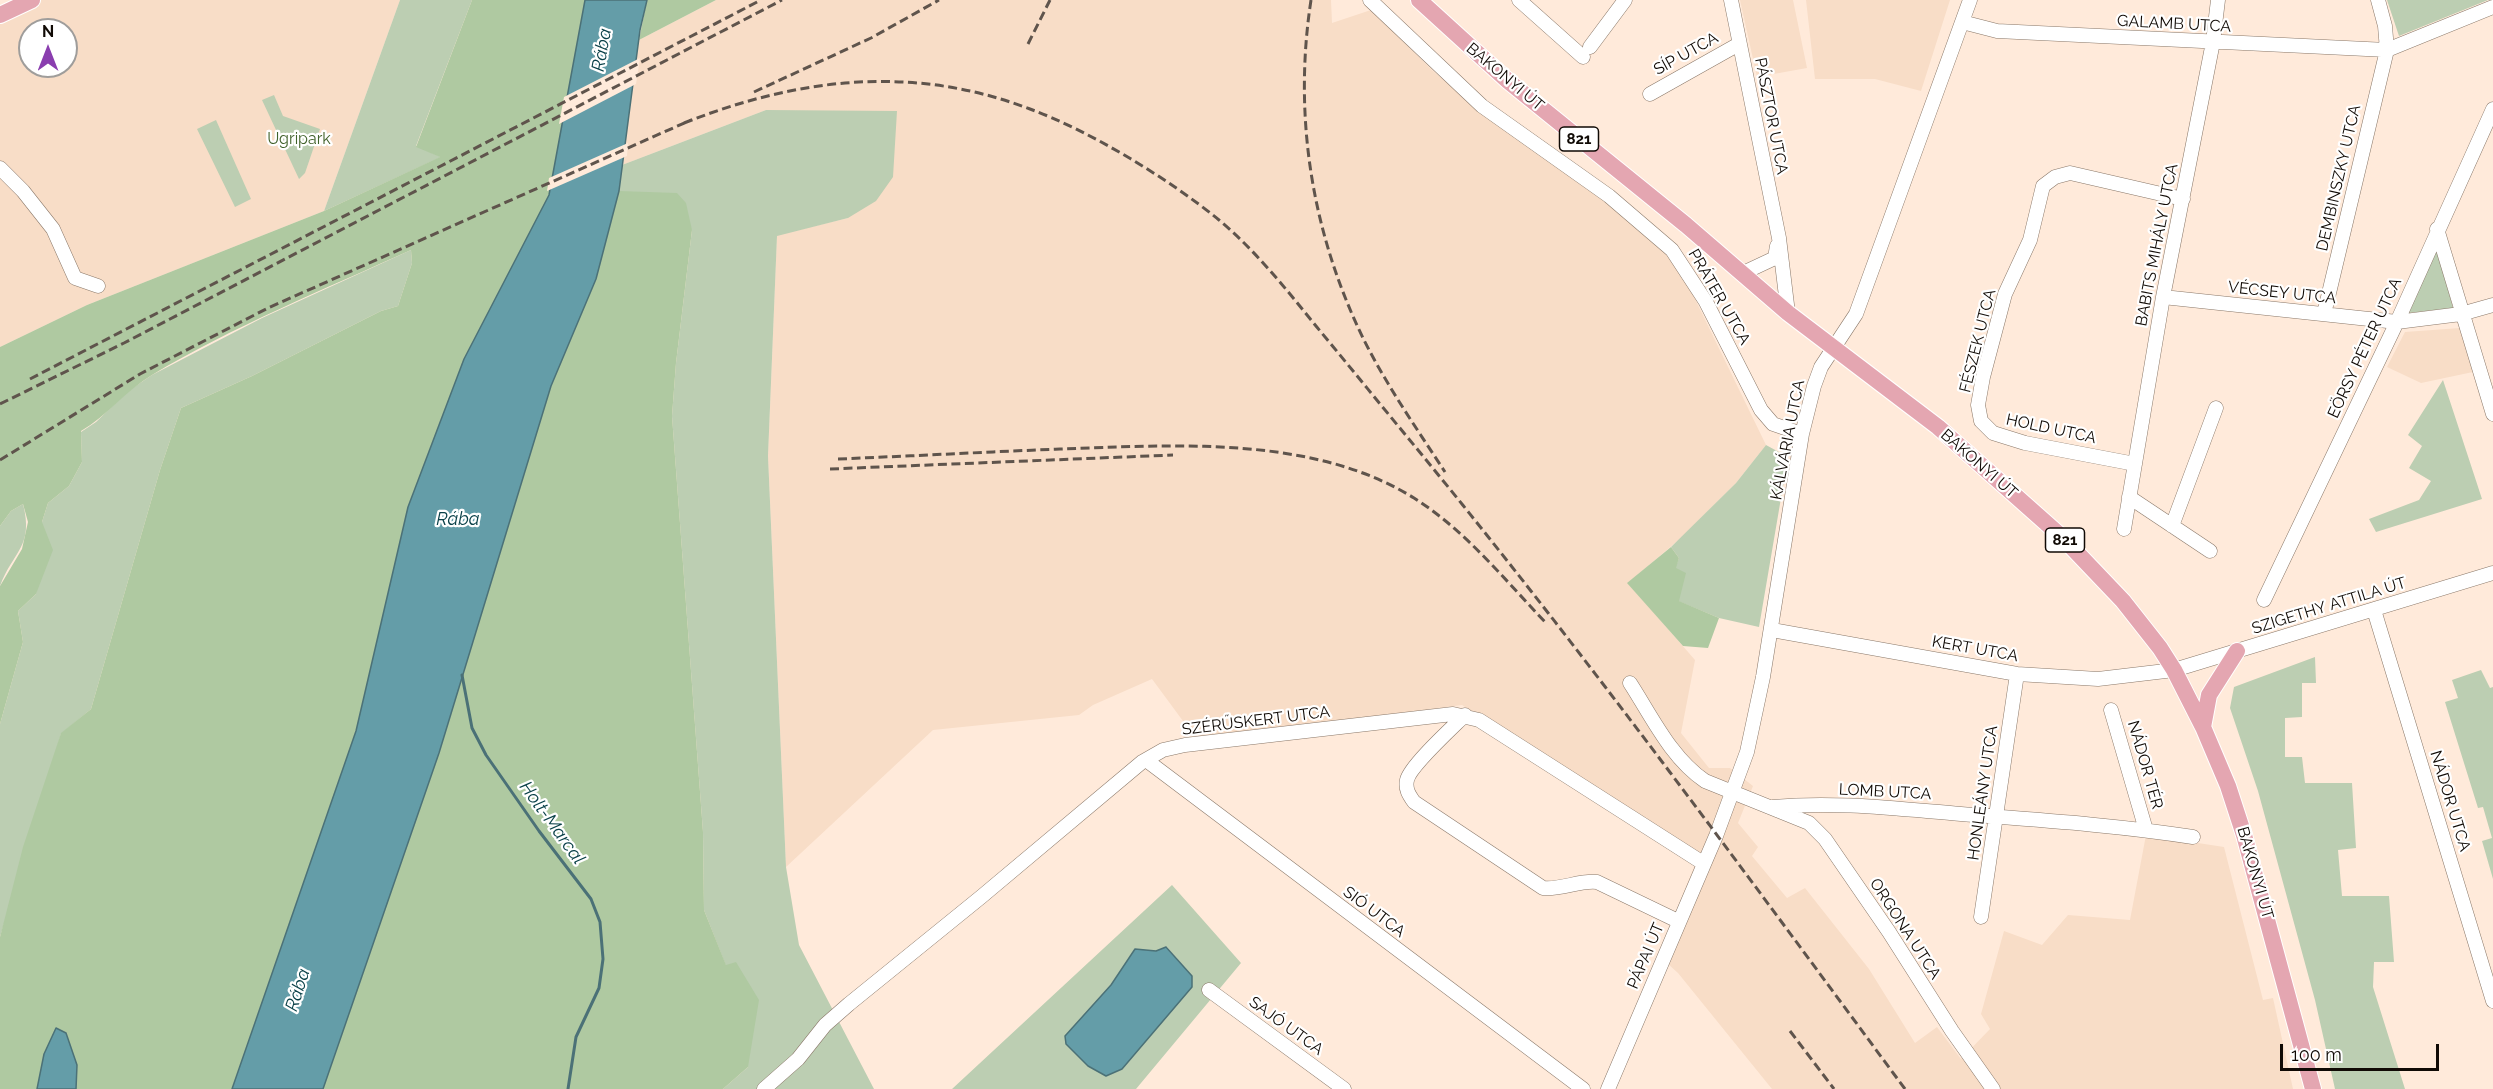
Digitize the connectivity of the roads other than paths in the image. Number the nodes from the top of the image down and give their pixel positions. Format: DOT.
graph roads {
  1 [pos="32,0"];
  2 [pos="1370,0"];
  3 [pos="1419,0"];
  4 [pos="1519,0"];
  5 [pos="1625,0"];
  6 [pos="1731,0"];
  7 [pos="1970,0"];
  8 [pos="2218,0"];
  9 [pos="2378,0"];
  10 [pos="2493,7"];
  11 [pos="0,15"];
  12 [pos="1962,22"];
  13 [pos="2213,42"];
  14 [pos="1739,44"];
  15 [pos="2386,50"];
  16 [pos="1650,94"];
  17 [pos="2493,109"];
  18 [pos="0,168"];
  19 [pos="2183,199"];
  20 [pos="2437,229"];
  21 [pos="1779,238"];
  22 [pos="1743,273"];
  23 [pos="98,286"];
  24 [pos="2163,297"];
  25 [pos="2493,305"];
  26 [pos="1788,313"];
  27 [pos="2324,314"];
  28 [pos="2461,314"];
  29 [pos="2397,322"];
  30 [pos="1833,348"];
  31 [pos="1978,405"];
  32 [pos="2216,408"];
  33 [pos="2493,414"];
  34 [pos="1802,434"];
  35 [pos="2134,464"];
  36 [pos="2129,497"];
  37 [pos="2172,526"];
  38 [pos="2124,529"];
  39 [pos="2210,551"];
  40 [pos="2493,573"];
  41 [pos="2264,600"];
  42 [pos="2374,610"];
  43 [pos="1772,630"];
  44 [pos="2237,651"];
  45 [pos="2174,670"];
  46 [pos="2018,674"];
  47 [pos="1630,683"];
  48 [pos="2111,710"];
  49 [pos="1465,715"];
  50 [pos="2203,727"];
  51 [pos="1146,760"];
  52 [pos="1733,792"];
  53 [pos="1771,807"];
  54 [pos="1997,817"];
  55 [pos="2146,830"];
  56 [pos="1716,836"];
  57 [pos="2193,837"];
  58 [pos="1703,863"];
  59 [pos="1981,917"];
  60 [pos="1678,921"];
  61 [pos="1209,990"];
  62 [pos="2493,1001"];
  63 [pos="764,1089"];
  64 [pos="1344,1089"];
  65 [pos="1583,1089"];
  66 [pos="1608,1089"];
  67 [pos="1994,1089"];
  68 [pos="2313,1089"];
  1 -- 11 [label="main road"];
  2 -- 34 [label="street, PRÁTER UTCA"];
  3 -- 22 [label="main road, BAKONYI ÚT / 821"];
  4 -- 5 [label="street"];
  6 -- 14 [label="street, PÁSZTOR UTCA"];
  7 -- 12 [label="street, KÁLVÁRIA UTCA"];
  8 -- 13 [label="street, BABITS MIHÁLY UTCA"];
  9 -- 15 [label="street, DEMBINSZKY UTCA"];
  10 -- 15 [label="street"];
  12 -- 13 [label="street, GALAMB UTCA"];
  12 -- 30 [label="street, KÁLVÁRIA UTCA"];
  13 -- 15 [label="street, GALAMB UTCA"];
  13 -- 19 [label="street, BABITS MIHÁLY UTCA"];
  14 -- 16 [label="street, SÍP UTCA"];
  14 -- 21 [label="street, PÁSZTOR UTCA"];
  15 -- 27 [label="street, DEMBINSZKY UTCA"];
  17 -- 20 [label="street, EÖRSY PÉTER UTCA"];
  18 -- 23 [label="street"];
  19 -- 24 [label="street, BABITS MIHÁLY UTCA"];
  19 -- 31 [label="street, FÉSZEK UTCA"];
  20 -- 28 [label="street"];
  20 -- 29 [label="street, EÖRSY PÉTER UTCA"];
  21 -- 22 [label="street"];
  21 -- 26 [label="street, PÁSZTOR UTCA"];
  22 -- 26 [label="main road, BAKONYI ÚT / 821"];
  24 -- 27 [label="street, VÉCSEY UTCA"];
  24 -- 35 [label="street, BABITS MIHÁLY UTCA"];
  25 -- 28 [label="street, VÉCSEY UTCA"];
  26 -- 30 [label="main road, BAKONYI ÚT / 821"];
  27 -- 29 [label="street, VÉCSEY UTCA"];
  28 -- 29 [label="street, VÉCSEY UTCA"];
  28 -- 33 [label="street"];
  29 -- 41 [label="street, EÖRSY PÉTER UTCA"];
  30 -- 34 [label="street, KÁLVÁRIA UTCA"];
  30 -- 45 [label="main road, BAKONYI ÚT / 821"];
  31 -- 35 [label="street, HOLD UTCA"];
  32 -- 37 [label="street"];
  34 -- 43 [label="street, KÁLVÁRIA UTCA"];
  35 -- 36 [label="street, BABITS MIHÁLY UTCA"];
  36 -- 37 [label="street"];
  36 -- 38 [label="street, BABITS MIHÁLY UTCA"];
  37 -- 39 [label="street"];
  40 -- 42 [label="street, SZIGETHY ATTILA ÚT"];
  42 -- 44 [label="street, SZIGETHY ATTILA ÚT"];
  42 -- 62 [label="street, NÁDOR UTCA"];
  43 -- 46 [label="street, KERT UTCA"];
  43 -- 52 [label="street, KÁLVÁRIA UTCA"];
  44 -- 45 [label="street, SZIGETHY ATTILA ÚT"];
  44 -- 50 [label="main road"];
  45 -- 46 [label="street, KERT UTCA"];
  45 -- 50 [label="main road, BAKONYI ÚT / 821"];
  46 -- 54 [label="street, HONLEÁNY UTCA"];
  47 -- 52 [label="street, LOMB UTCA"];
  48 -- 55 [label="street, NÁDOR TÉR"];
  49 -- 51 [label="street, SZÉRŰSKERT UTCA"];
  49 -- 58 [label="street, SZÉRŰSKERT UTCA"];
  49 -- 60 [label="street"];
  50 -- 68 [label="main road, BAKONYI ÚT / 821"];
  51 -- 63 [label="street, SZÉRŰSKERT UTCA"];
  51 -- 65 [label="street, SIÓ UTCA"];
  52 -- 53 [label="street, LOMB UTCA"];
  52 -- 56 [label="street, KÁLVÁRIA UTCA"];
  53 -- 54 [label="street, LOMB UTCA"];
  53 -- 67 [label="street, ORGONA UTCA"];
  54 -- 55 [label="street, LOMB UTCA"];
  54 -- 59 [label="street, HONLEÁNY UTCA"];
  55 -- 57 [label="street, LOMB UTCA"];
  56 -- 58 [label="street, PÁPAI ÚT"];
  58 -- 60 [label="street, PÁPAI ÚT"];
  60 -- 66 [label="street, PÁPAI ÚT"];
  61 -- 64 [label="street, SAJÓ UTCA"];
}
